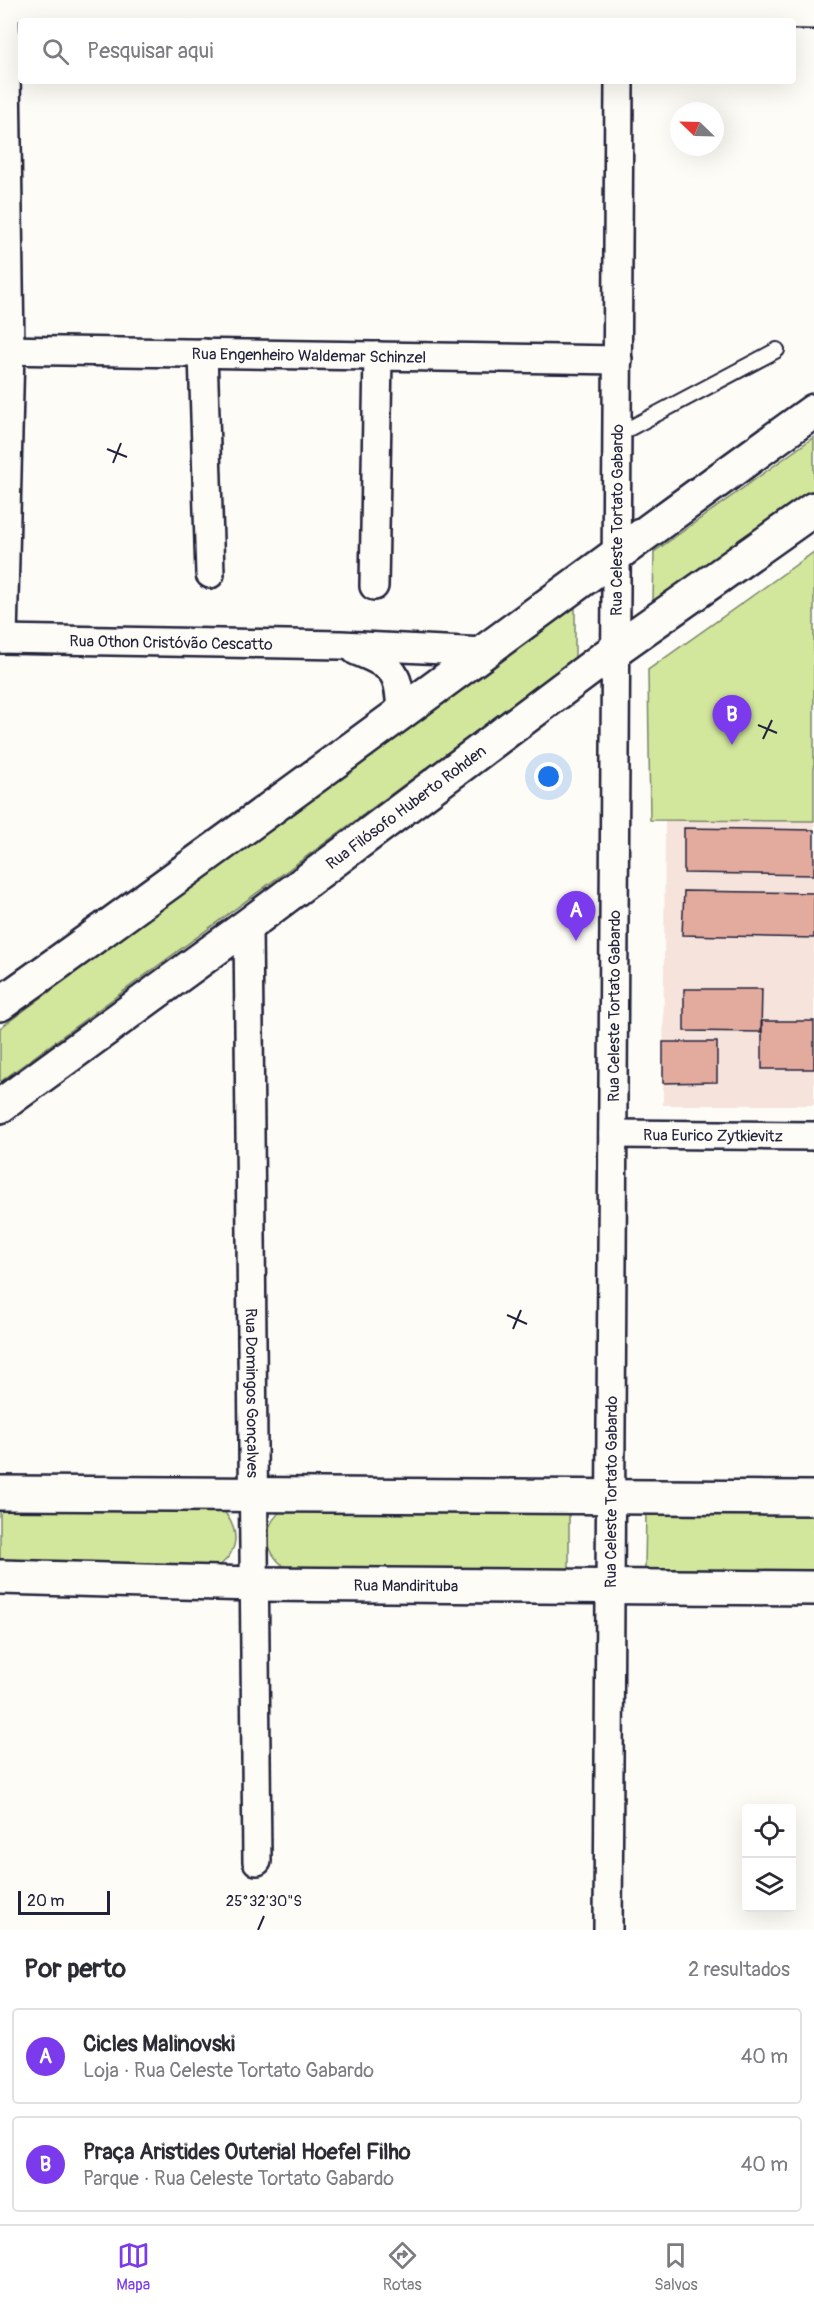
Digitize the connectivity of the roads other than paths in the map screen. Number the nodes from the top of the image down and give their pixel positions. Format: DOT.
graph roads {
  1 [pos="98,2"];
  2 [pos="3,3"];
  3 [pos="357,3"];
  4 [pos="540,4"];
  5 [pos="718,5"];
  6 [pos="814,12"];
  7 [pos="619,15"];
  8 [pos="619,84"];
  9 [pos="5,350"];
  10 [pos="777,350"];
  11 [pos="203,353"];
  12 [pos="378,356"];
  13 [pos="618,360"];
  14 [pos="814,411"];
  15 [pos="617,435"];
  16 [pos="814,509"];
  17 [pos="617,552"];
  18 [pos="210,574"];
  19 [pos="374,586"];
  20 [pos="2,639"];
  21 [pos="341,645"];
  22 [pos="616,649"];
  23 [pos="485,652"];
  24 [pos="401,714"];
  25 [pos="248,925"];
  26 [pos="16,982"];
  27 [pos="0,1005"];
  28 [pos="0,1106"];
  29 [pos="613,1134"];
  30 [pos="814,1136"];
  31 [pos="0,1493"];
  32 [pos="253,1493"];
  33 [pos="610,1497"];
  34 [pos="814,1498"];
  35 [pos="0,1577"];
  36 [pos="254,1584"];
  37 [pos="609,1587"];
  38 [pos="814,1588"];
  39 [pos="257,1861"];
  40 [pos="608,1930"];
  1 -- 2 [label="main road"];
  1 -- 3 [label="main road"];
  2 -- 9 [label="street"];
  3 -- 4 [label="main road"];
  4 -- 7 [label="main road"];
  5 -- 6 [label="main road"];
  5 -- 7 [label="main road"];
  8 -- 13 [label="street, Rua Celeste Tortato Gabardo"];
  9 -- 11 [label="street, Rua Engenheiro Waldemar Schinzel"];
  9 -- 20 [label="street"];
  10 -- 15 [label="lane"];
  11 -- 12 [label="street, Rua Engenheiro Waldemar Schinzel"];
  11 -- 18 [label="street"];
  12 -- 13 [label="street, Rua Engenheiro Waldemar Schinzel"];
  12 -- 19 [label="street"];
  13 -- 15 [label="street, Rua Celeste Tortato Gabardo"];
  14 -- 17 [label="main road"];
  15 -- 17 [label="street, Rua Celeste Tortato Gabardo"];
  16 -- 22 [label="main road, Rua Filósofo Huberto Rohden"];
  17 -- 22 [label="street, Rua Celeste Tortato Gabardo"];
  17 -- 23 [label="main road"];
  20 -- 21 [label="street, Rua Othon Cristóvão Cescatto"];
  21 -- 23 [label="street, Rua Othon Cristóvão Cescatto"];
  21 -- 24 [label="street, Rua Othon Cristóvão Cescatto"];
  22 -- 25 [label="main road, Rua Filósofo Huberto Rohden"];
  22 -- 29 [label="street, Rua Celeste Tortato Gabardo"];
  23 -- 24 [label="main road"];
  24 -- 26 [label="main road"];
  25 -- 28 [label="main road, Rua Filósofo Huberto Rohden"];
  25 -- 32 [label="street, Rua Domingos Gonçalves"];
  26 -- 27 [label="main road"];
  29 -- 30 [label="street, Rua Eurico Zytkievitz"];
  29 -- 33 [label="street, Rua Celeste Tortato Gabardo"];
  31 -- 32 [label="main road"];
  32 -- 33 [label="main road"];
  32 -- 36 [label="street, Rua Domingos Gonçalves"];
  33 -- 34 [label="main road"];
  33 -- 37 [label="street, Rua Celeste Tortato Gabardo"];
  35 -- 36 [label="main road, Rua Mandirituba"];
  36 -- 37 [label="main road, Rua Mandirituba"];
  36 -- 39 [label="street, Rua Domingos Gonçalves"];
  37 -- 38 [label="main road, Rua Mandirituba"];
  37 -- 40 [label="street, Rua Celeste Tortato Gabardo"];
}
